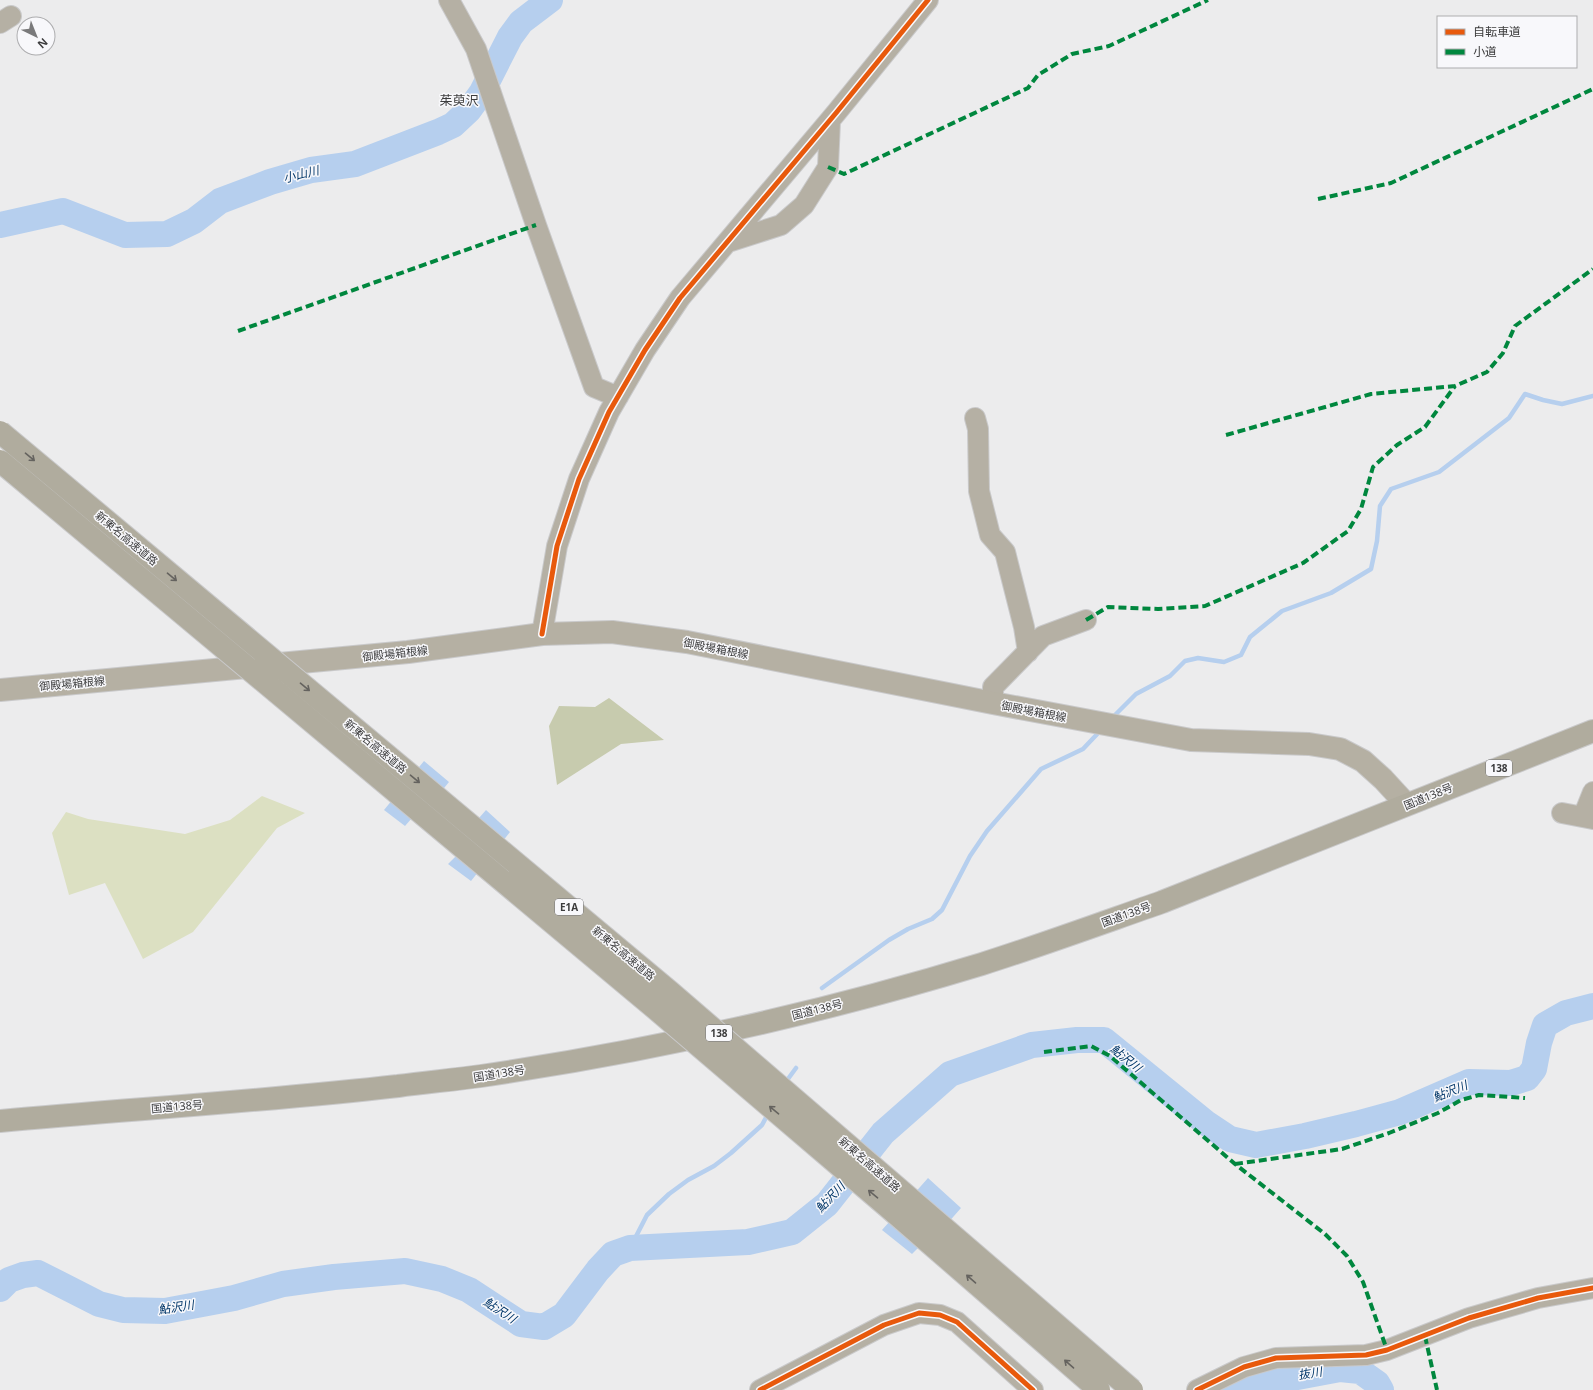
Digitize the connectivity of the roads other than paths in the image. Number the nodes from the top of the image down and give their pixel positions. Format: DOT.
graph roads {
  1 [pos="449,0"];
  2 [pos="928,0"];
  3 [pos="830,121"];
  4 [pos="728,242"];
  5 [pos="618,397"];
  6 [pos="975,418"];
  7 [pos="0,432"];
  8 [pos="0,461"];
  9 [pos="1086,620"];
  10 [pos="542,634"];
  11 [pos="1028,652"];
  12 [pos="0,690"];
  13 [pos="994,703"];
  14 [pos="1593,731"];
  15 [pos="1593,792"];
  16 [pos="1406,804"];
  17 [pos="1562,813"];
  18 [pos="1588,818"];
  19 [pos="0,1121"];
  20 [pos="1593,1288"];
  21 [pos="760,1390"];
  22 [pos="1033,1390"];
  23 [pos="1099,1390"];
  24 [pos="1132,1390"];
  25 [pos="1197,1390"];
  1 -- 5 [label="street"];
  2 -- 3 [label="street"];
  3 -- 4 [label="street"];
  3 -- 4 [label="street"];
  4 -- 5 [label="street"];
  5 -- 10 [label="street"];
  6 -- 11 [label="street"];
  7 -- 24 [label="highway, 新東名高速道路 / E1A, one-way, bridge"];
  23 -- 8 [label="highway, 新東名高速道路 / E1A, one-way, bridge"];
  9 -- 11 [label="street"];
  10 -- 12 [label="main road, 御殿場箱根線"];
  10 -- 13 [label="main road, 御殿場箱根線"];
  11 -- 13 [label="street"];
  13 -- 16 [label="main road, 御殿場箱根線"];
  14 -- 16 [label="highway, 国道138号 / 138"];
  15 -- 18 [label="street"];
  16 -- 19 [label="highway, 国道138号 / 138"];
  17 -- 18 [label="street"];
  20 -- 25 [label="street"];
  21 -- 22 [label="street"];
}
